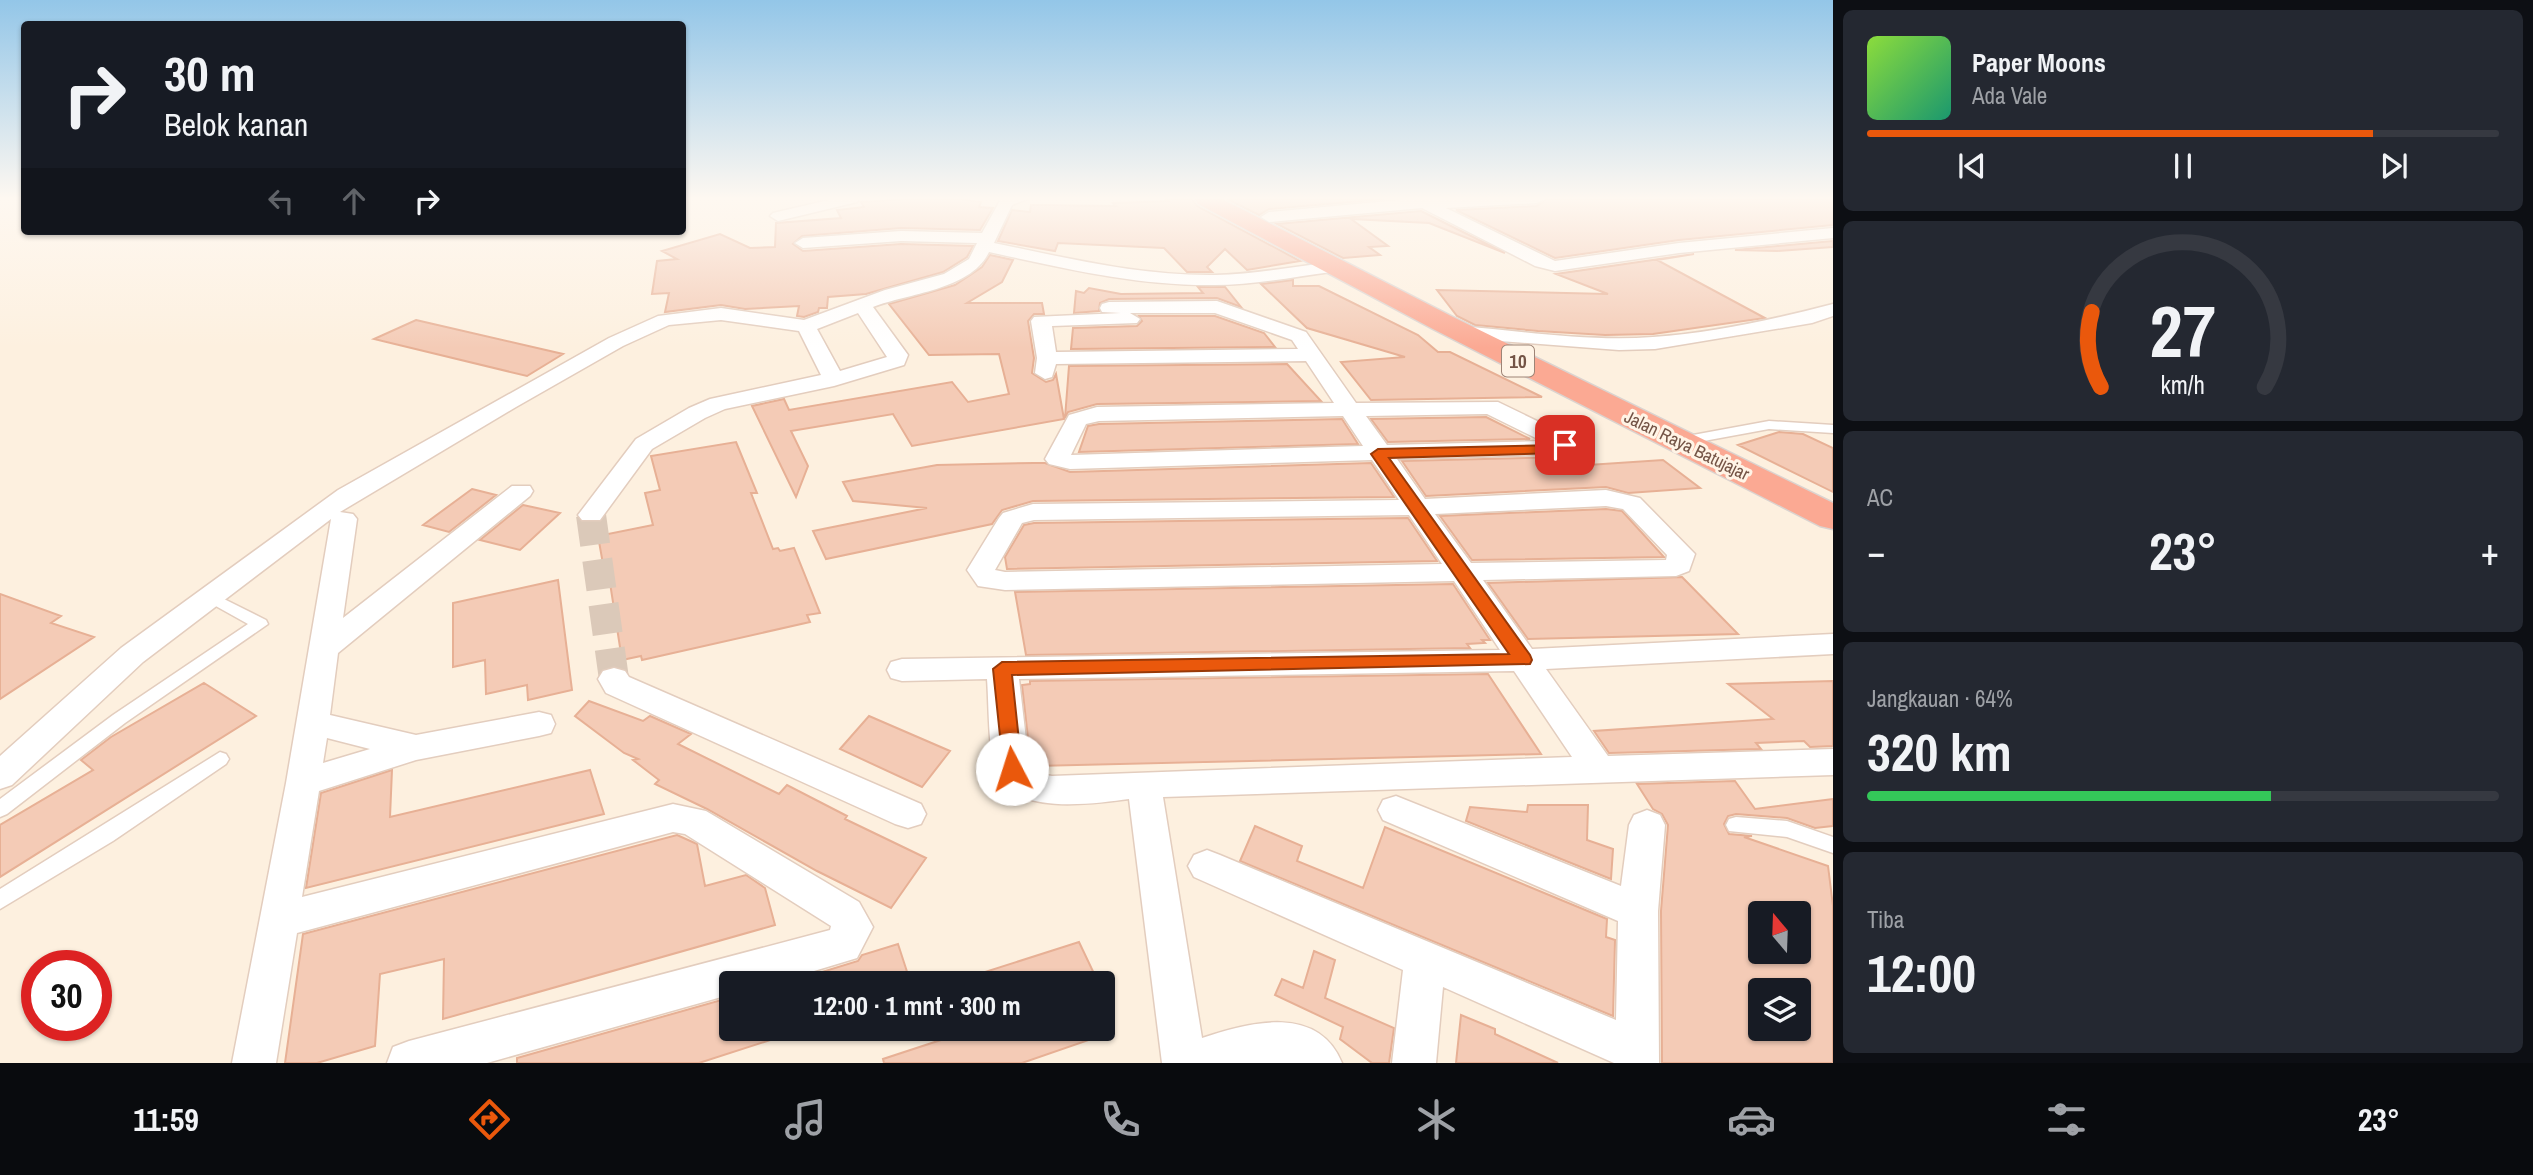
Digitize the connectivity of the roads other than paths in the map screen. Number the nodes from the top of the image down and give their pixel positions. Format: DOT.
graph roads {
  1 [pos="983,249"];
  2 [pos="1015,249"];
  3 [pos="1303,249"];
  4 [pos="1514,249"];
  5 [pos="1675,249"];
  6 [pos="1332,267"];
  7 [pos="1122,292"];
  8 [pos="863,307"];
  9 [pos="1833,310"];
  10 [pos="1105,314"];
  11 [pos="806,326"];
  12 [pos="1460,332"];
  13 [pos="1311,355"];
  14 [pos="834,380"];
  15 [pos="1348,409"];
  16 [pos="1833,429"];
  17 [pos="1680,441"];
  18 [pos="1378,454"];
  19 [pos="521,491"];
  20 [pos="1416,507"];
  21 [pos="591,515"];
  22 [pos="1833,518"];
  23 [pos="344,519"];
  24 [pos="1463,573"];
  25 [pos="210,597"];
  26 [pos="1832,644"];
  27 [pos="326,647"];
  28 [pos="1523,660"];
  29 [pos="1002,669"];
  30 [pos="902,670"];
  31 [pos="614,679"];
  32 [pos="313,723"];
  33 [pos="539,724"];
  34 [pos="415,748"];
  35 [pos="220,759"];
  36 [pos="1833,762"];
  37 [pos="1600,771"];
  38 [pos="1,774"];
  39 [pos="303,783"];
  40 [pos="1144,784"];
  41 [pos="0,809"];
  42 [pos="1396,810"];
  43 [pos="908,814"];
  44 [pos="1647,825"];
  45 [pos="1737,825"];
  46 [pos="1833,845"];
  47 [pos="1208,866"];
  48 [pos="0,900"];
  49 [pos="1638,911"];
  50 [pos="278,921"];
  51 [pos="1425,960"];
  52 [pos="1637,1057"];
  53 [pos="254,1063"];
  54 [pos="409,1063"];
  55 [pos="1184,1063"];
  56 [pos="1193,1063"];
  57 [pos="1320,1063"];
  58 [pos="1415,1063"];
  1 -- 8 [label="street"];
  2 -- 6 [label="street"];
  3 -- 6 [label="highway, Jalan Raya Batujajar / 10"];
  4 -- 5 [label="street"];
  6 -- 12 [label="highway, Jalan Raya Batujajar / 10"];
  7 -- 10 [label="street"];
  8 -- 11 [label="street"];
  8 -- 14 [label="street"];
  9 -- 12 [label="street"];
  10 -- 13 [label="street"];
  10 -- 13 [label="street"];
  11 -- 14 [label="street"];
  11 -- 25 [label="street"];
  12 -- 17 [label="highway, Jalan Raya Batujajar / 10"];
  13 -- 15 [label="street"];
  14 -- 21 [label="street"];
  15 -- 18 [label="street"];
  15 -- 18 [label="street"];
  15 -- 18 [label="street"];
  16 -- 17 [label="lane"];
  17 -- 22 [label="highway, Jalan Raya Batujajar / 10"];
  18 -- 20 [label="street"];
  19 -- 27 [label="street"];
  20 -- 24 [label="street"];
  20 -- 24 [label="street"];
  20 -- 24 [label="street"];
  23 -- 27 [label="street"];
  24 -- 28 [label="street"];
  25 -- 38 [label="street"];
  25 -- 41 [label="lane"];
  26 -- 28 [label="street"];
  27 -- 32 [label="street"];
  28 -- 29 [label="street"];
  28 -- 37 [label="street"];
  29 -- 30 [label="street"];
  29 -- 40 [label="street"];
  31 -- 43 [label="street"];
  32 -- 34 [label="street"];
  32 -- 39 [label="street"];
  33 -- 34 [label="street"];
  34 -- 39 [label="street"];
  35 -- 48 [label="lane"];
  36 -- 37 [label="street"];
  37 -- 40 [label="street"];
  39 -- 50 [label="street"];
  40 -- 55 [label="street"];
  42 -- 49 [label="street"];
  44 -- 49 [label="street"];
  45 -- 46 [label="lane"];
  47 -- 51 [label="street"];
  49 -- 52 [label="street"];
  50 -- 53 [label="street"];
  50 -- 54 [label="street"];
  51 -- 52 [label="street"];
  51 -- 58 [label="street"];
  56 -- 57 [label="street"];
}
